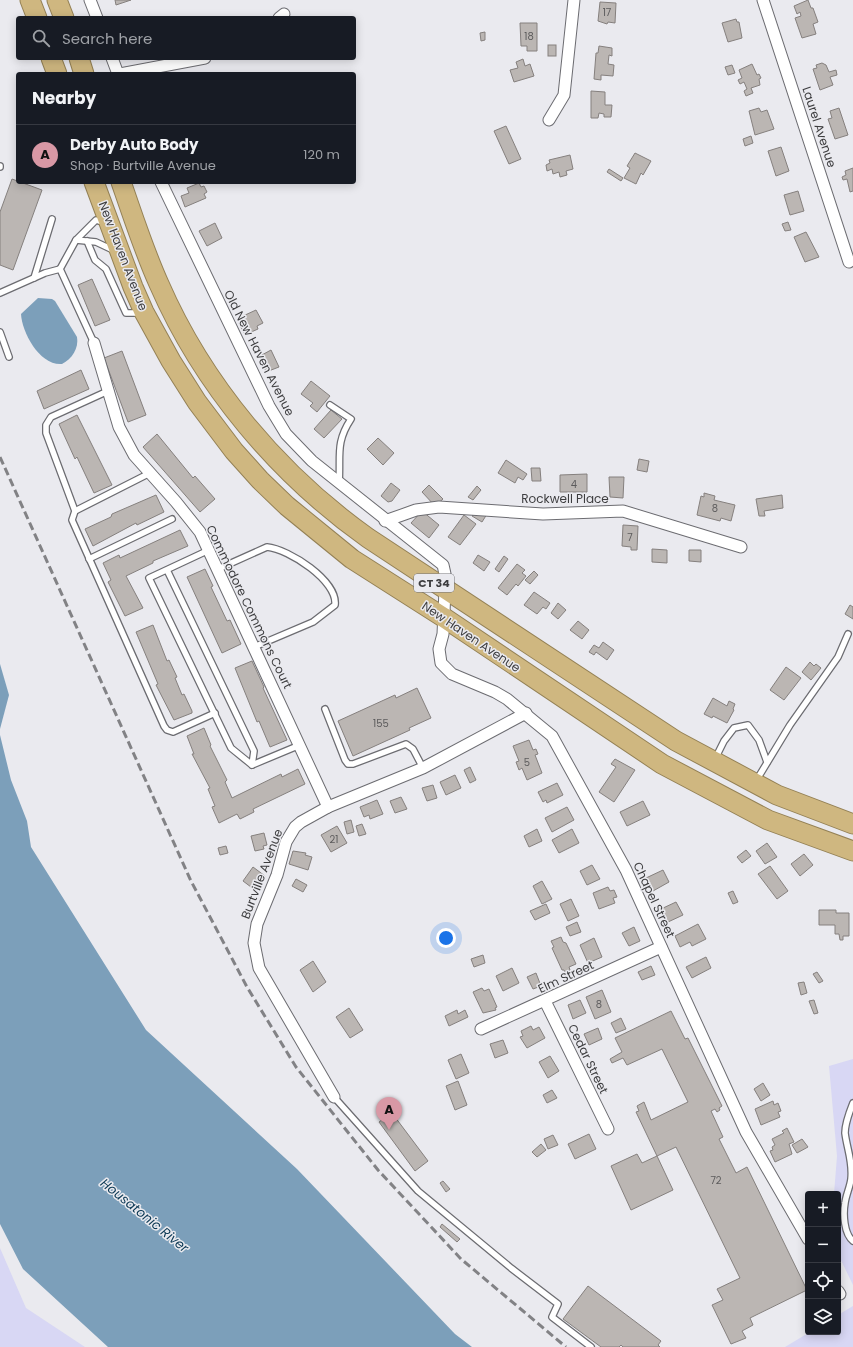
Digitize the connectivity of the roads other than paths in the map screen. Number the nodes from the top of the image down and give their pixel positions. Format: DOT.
graph roads {
  1 [pos="30,0"];
  2 [pos="57,0"];
  3 [pos="90,0"];
  4 [pos="574,0"];
  5 [pos="763,0"];
  6 [pos="36,16"];
  7 [pos="63,16"];
  8 [pos="95,16"];
  9 [pos="52,60"];
  10 [pos="80,60"];
  11 [pos="113,60"];
  12 [pos="194,60"];
  13 [pos="56,72"];
  14 [pos="83,72"];
  15 [pos="118,72"];
  16 [pos="130,72"];
  17 [pos="549,120"];
  18 [pos="95,184"];
  19 [pos="123,184"];
  20 [pos="162,184"];
  21 [pos="134,217"];
  22 [pos="52,219"];
  23 [pos="110,224"];
  24 [pos="76,240"];
  25 [pos="87,241"];
  26 [pos="849,262"];
  27 [pos="125,266"];
  28 [pos="60,269"];
  29 [pos="34,278"];
  30 [pos="0,293"];
  31 [pos="144,312"];
  32 [pos="0,332"];
  33 [pos="94,342"];
  34 [pos="9,357"];
  35 [pos="108,391"];
  36 [pos="330,405"];
  37 [pos="151,473"];
  38 [pos="339,484"];
  39 [pos="75,511"];
  40 [pos="172,519"];
  41 [pos="385,521"];
  42 [pos="741,547"];
  43 [pos="208,550"];
  44 [pos="89,558"];
  45 [pos="218,569"];
  46 [pos="167,570"];
  47 [pos="445,590"];
  48 [pos="443,617"];
  49 [pos="848,634"];
  50 [pos="254,647"];
  51 [pos="325,709"];
  52 [pos="215,713"];
  53 [pos="526,713"];
  54 [pos="300,745"];
  55 [pos="714,762"];
  56 [pos="767,762"];
  57 [pos="252,765"];
  58 [pos="423,768"];
  59 [pos="755,783"];
  60 [pos="328,807"];
  61 [pos="853,824"];
  62 [pos="853,851"];
  63 [pos="661,947"];
  64 [pos="545,1001"];
  65 [pos="481,1029"];
  66 [pos="334,1096"];
  67 [pos="853,1103"];
  68 [pos="608,1129"];
  69 [pos="805,1234"];
  70 [pos="853,1241"];
  71 [pos="591,1347"];
  1 -- 6 [label="highway"];
  2 -- 7 [label="highway"];
  3 -- 8 [label="street"];
  4 -- 17 [label="street"];
  5 -- 26 [label="street, Laurel Avenue"];
  9 -- 13 [label="highway"];
  10 -- 14 [label="highway"];
  11 -- 15 [label="street"];
  12 -- 16 [label="street"];
  18 -- 23 [label="highway, New Haven Avenue / CT 34"];
  19 -- 21 [label="highway, New Haven Avenue / CT 34"];
  20 -- 38 [label="street, Old New Haven Avenue"];
  21 -- 23 [label="highway"];
  21 -- 47 [label="highway, New Haven Avenue / CT 34"];
  22 -- 29 [label="lane"];
  23 -- 24 [label="lane"];
  23 -- 27 [label="highway, New Haven Avenue / CT 34"];
  24 -- 25 [label="lane"];
  24 -- 28 [label="lane"];
  25 -- 27 [label="lane"];
  25 -- 31 [label="lane"];
  27 -- 31 [label="highway, New Haven Avenue / CT 34"];
  28 -- 29 [label="lane"];
  28 -- 33 [label="lane"];
  29 -- 30 [label="lane"];
  31 -- 48 [label="highway, New Haven Avenue / CT 34"];
  32 -- 34 [label="lane"];
  33 -- 35 [label="street, Commodore Commons Court"];
  35 -- 37 [label="street, Commodore Commons Court"];
  35 -- 39 [label="lane"];
  36 -- 38 [label="lane"];
  37 -- 39 [label="lane"];
  37 -- 43 [label="street, Commodore Commons Court"];
  38 -- 41 [label="street, Old New Haven Avenue"];
  39 -- 44 [label="lane"];
  40 -- 44 [label="lane"];
  41 -- 42 [label="street, Rockwell Place"];
  41 -- 47 [label="street, Old New Haven Avenue"];
  43 -- 45 [label="street, Commodore Commons Court"];
  43 -- 46 [label="lane"];
  44 -- 52 [label="lane"];
  45 -- 50 [label="street, Commodore Commons Court"];
  45 -- 50 [label="lane"];
  46 -- 52 [label="lane"];
  46 -- 57 [label="lane"];
  47 -- 48 [label="street, Old New Haven Avenue"];
  47 -- 55 [label="highway, New Haven Avenue / CT 34"];
  48 -- 53 [label="street, Chapel Street"];
  48 -- 62 [label="highway, New Haven Avenue / CT 34"];
  49 -- 56 [label="lane"];
  50 -- 54 [label="street, Commodore Commons Court"];
  51 -- 58 [label="lane"];
  52 -- 57 [label="lane"];
  53 -- 58 [label="street, Burtville Avenue"];
  53 -- 63 [label="street, Chapel Street"];
  54 -- 57 [label="lane"];
  54 -- 60 [label="street, Commodore Commons Court"];
  55 -- 56 [label="lane"];
  55 -- 59 [label="highway, New Haven Avenue / CT 34"];
  56 -- 59 [label="lane"];
  58 -- 60 [label="street, Burtville Avenue"];
  59 -- 61 [label="highway, New Haven Avenue / CT 34"];
  60 -- 66 [label="street, Burtville Avenue"];
  63 -- 64 [label="street, Elm Street"];
  63 -- 69 [label="street, Chapel Street"];
  64 -- 65 [label="street, Elm Street"];
  64 -- 68 [label="street, Cedar Street"];
  66 -- 71 [label="lane"];
  67 -- 70 [label="lane"];
}
